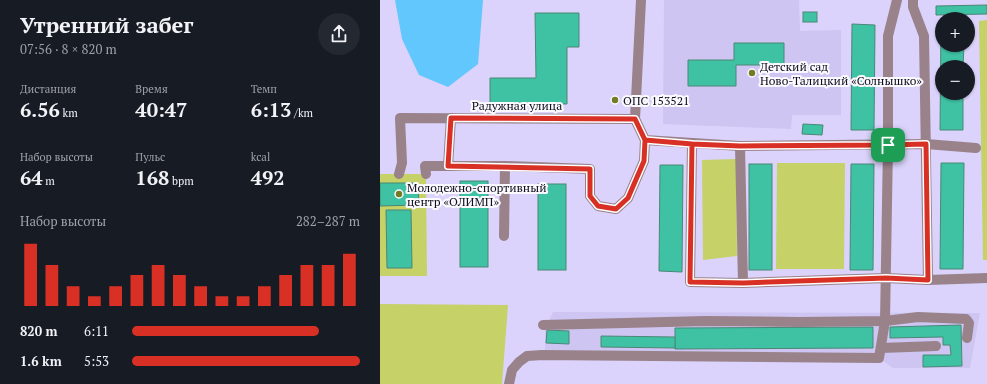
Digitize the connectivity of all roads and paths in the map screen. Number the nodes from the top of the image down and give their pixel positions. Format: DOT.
graph roads {
  1 [pos="641,0"];
  2 [pos="897,0"];
  3 [pos="913,0"];
  4 [pos="451,118"];
  5 [pos="635,119"];
  6 [pos="645,140"];
  7 [pos="692,144"];
  8 [pos="926,144"];
  9 [pos="888,145"];
  10 [pos="740,146"];
  11 [pos="976,148"];
  12 [pos="448,166"];
  13 [pos="505,166"];
  14 [pos="399,174"];
  15 [pos="426,174"];
  16 [pos="504,236"];
  17 [pos="886,278"];
  18 [pos="987,278"];
  19 [pos="928,280"];
  20 [pos="743,283"];
  21 [pos="885,321"];
  22 [pos="543,325"];
  23 [pos="967,338"];
  24 [pos="936,346"];
  25 [pos="881,348"];
  26 [pos="509,384"];
  1 -- 5 [label="street"];
  2 -- 9 [label="street"];
  3 -- 8 [label="street"];
  4 -- 5 [label="street, Радужная улица"];
  4 -- 12 [label="street"];
  4 -- 14 [label="street, Радужная улица"];
  5 -- 6 [label="street"];
  6 -- 7 [label="street"];
  6 -- 13 [label="street"];
  7 -- 10 [label="street"];
  7 -- 20 [label="street"];
  8 -- 9 [label="street"];
  8 -- 11 [label="street"];
  8 -- 19 [label="street"];
  9 -- 10 [label="street"];
  9 -- 17 [label="street"];
  10 -- 20 [label="street"];
  12 -- 13 [label="street"];
  12 -- 15 [label="street"];
  13 -- 16 [label="street"];
  17 -- 19 [label="street"];
  17 -- 20 [label="street"];
  17 -- 21 [label="street"];
  18 -- 19 [label="street"];
  21 -- 22 [label="street"];
  21 -- 23 [label="street"];
  21 -- 25 [label="street"];
  24 -- 25 [label="street"];
  25 -- 26 [label="street"];
}
